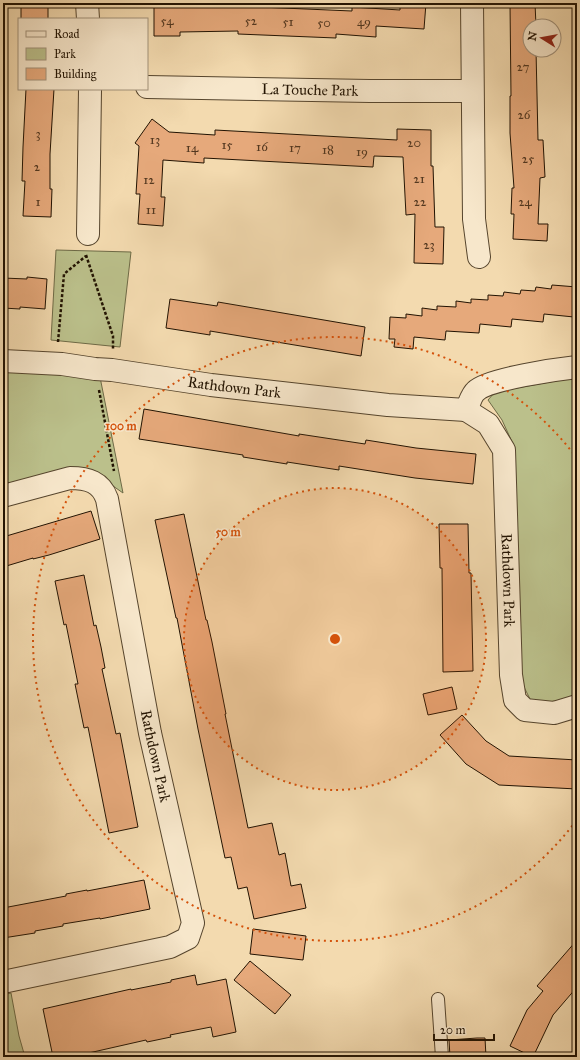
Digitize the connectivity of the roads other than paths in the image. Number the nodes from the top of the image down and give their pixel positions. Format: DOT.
graph roads {
  1 [pos="87,3"];
  2 [pos="472,3"];
  3 [pos="88,18"];
  4 [pos="148,87"];
  5 [pos="90,90"];
  6 [pos="472,91"];
  7 [pos="88,234"];
  8 [pos="479,256"];
  9 [pos="3,361"];
  10 [pos="577,367"];
  11 [pos="466,410"];
  12 [pos="3,496"];
  13 [pos="577,706"];
  14 [pos="3,982"];
  15 [pos="438,999"];
  16 [pos="442,1057"];
  1 -- 3 [label="street"];
  2 -- 6 [label="street"];
  4 -- 6 [label="street, La Touche Park"];
  5 -- 7 [label="street"];
  6 -- 8 [label="street"];
  9 -- 11 [label="street, Rathdown Park"];
  10 -- 11 [label="street"];
  11 -- 13 [label="street, Rathdown Park"];
  12 -- 14 [label="street, Rathdown Park"];
  15 -- 16 [label="lane"];
}
